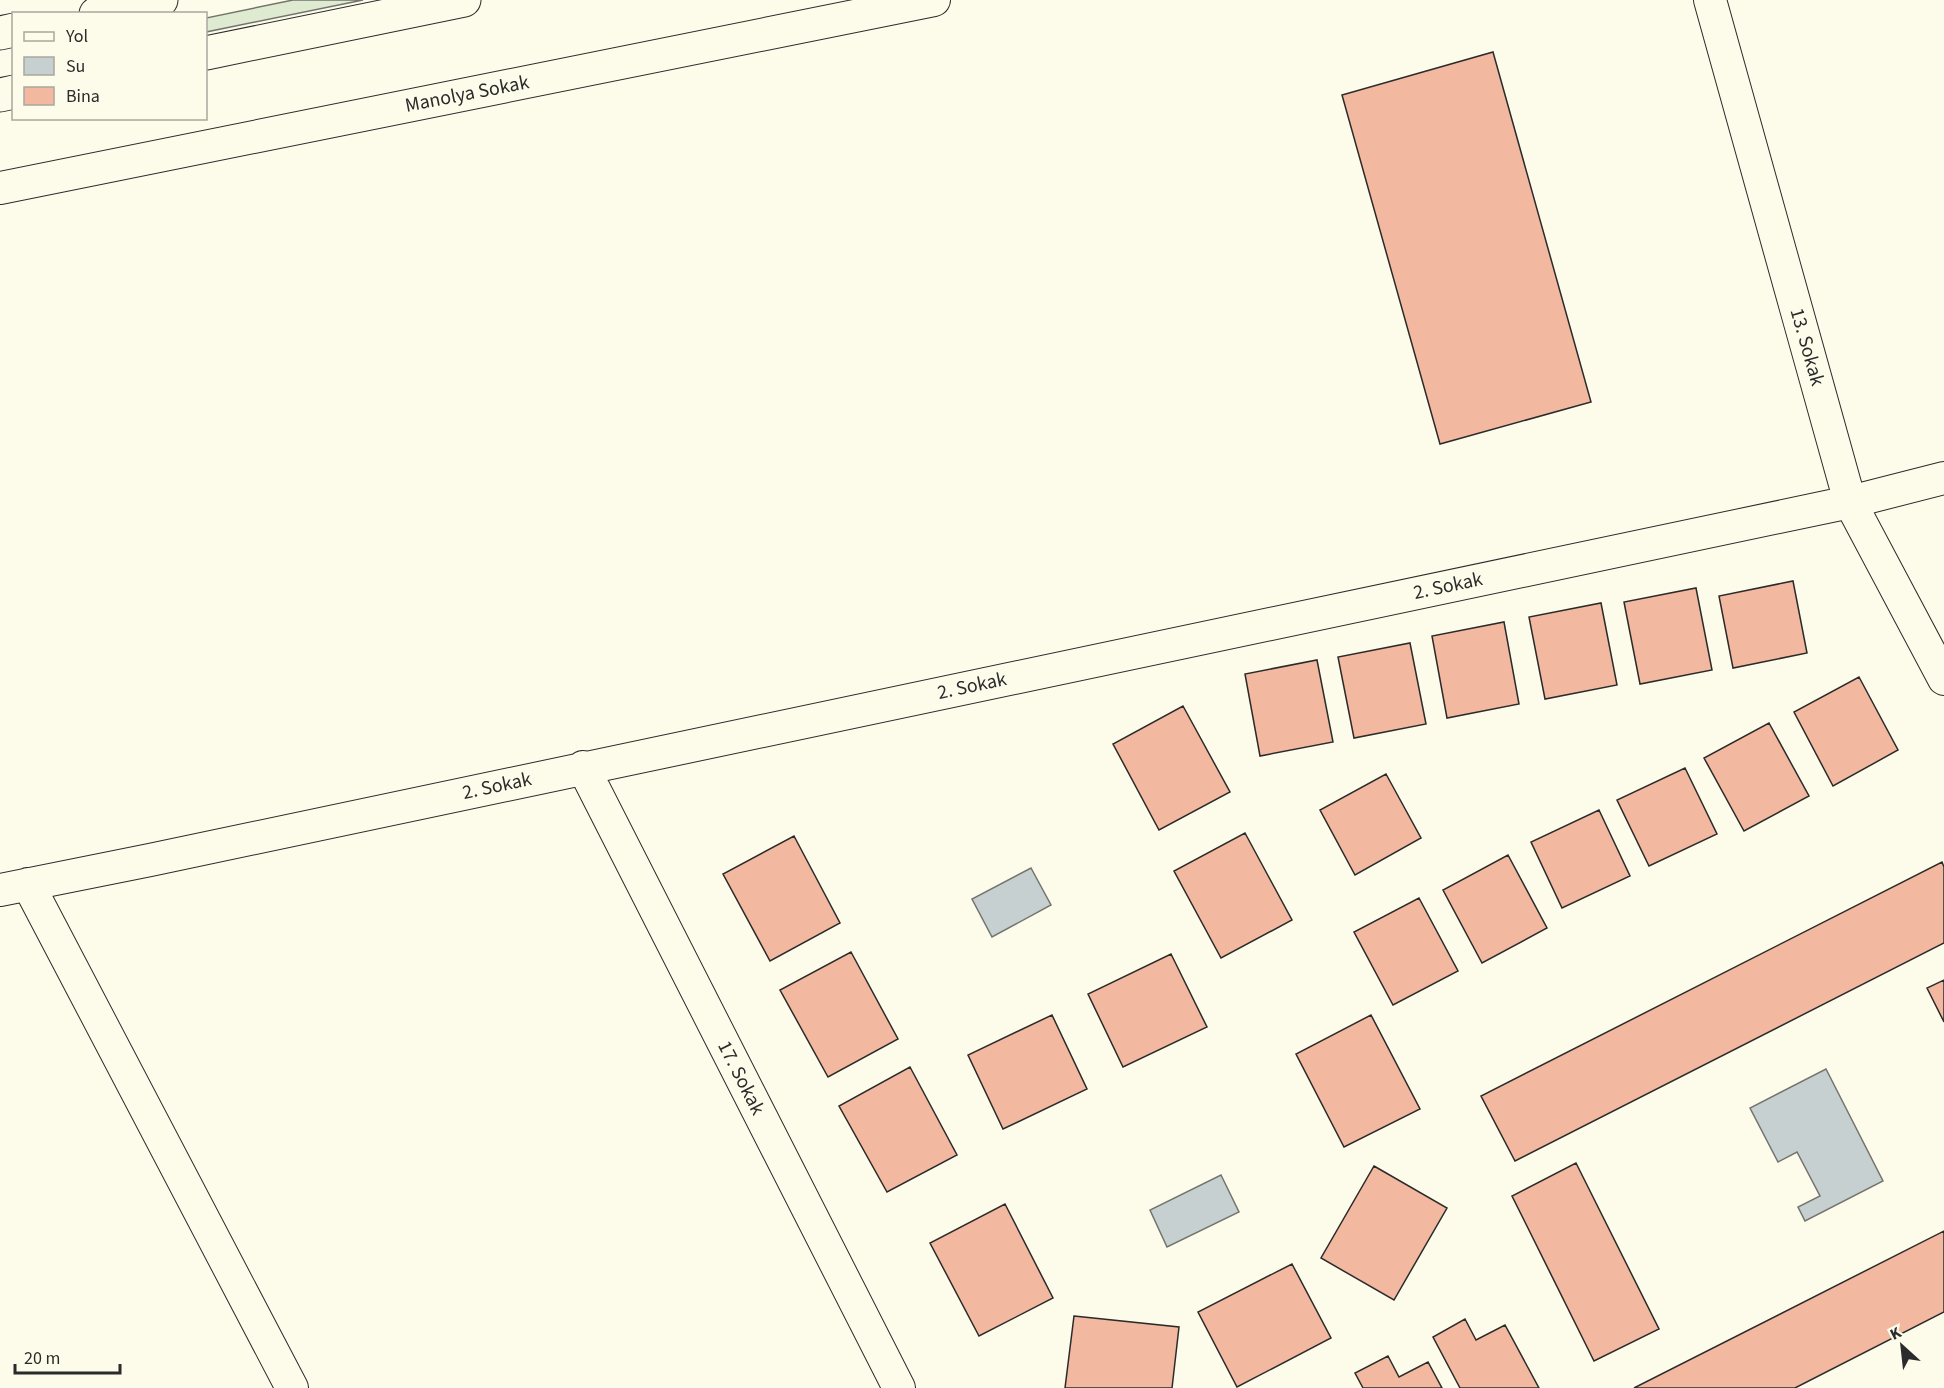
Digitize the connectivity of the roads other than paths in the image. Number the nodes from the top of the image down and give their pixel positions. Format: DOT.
graph roads {
  1 [pos="161,0"];
  2 [pos="464,0"];
  3 [pos="934,0"];
  4 [pos="1710,0"];
  5 [pos="105,12"];
  6 [pos="207,53"];
  7 [pos="0,188"];
  8 [pos="1944,478"];
  9 [pos="1850,502"];
  10 [pos="1944,679"];
  11 [pos="583,767"];
  12 [pos="14,887"];
  13 [pos="292,1388"];
  14 [pos="899,1388"];
  1 -- 5 [label="highway"];
  2 -- 6 [label="highway"];
  3 -- 7 [label="street, Manolya Sokak"];
  4 -- 9 [label="street, 13. Sokak"];
  8 -- 9 [label="street, 2. Sokak"];
  9 -- 10 [label="street, 13. Sokak"];
  9 -- 11 [label="street, 2. Sokak"];
  11 -- 12 [label="street, 2. Sokak"];
  11 -- 14 [label="street, 17. Sokak"];
  12 -- 13 [label="street"];
}
